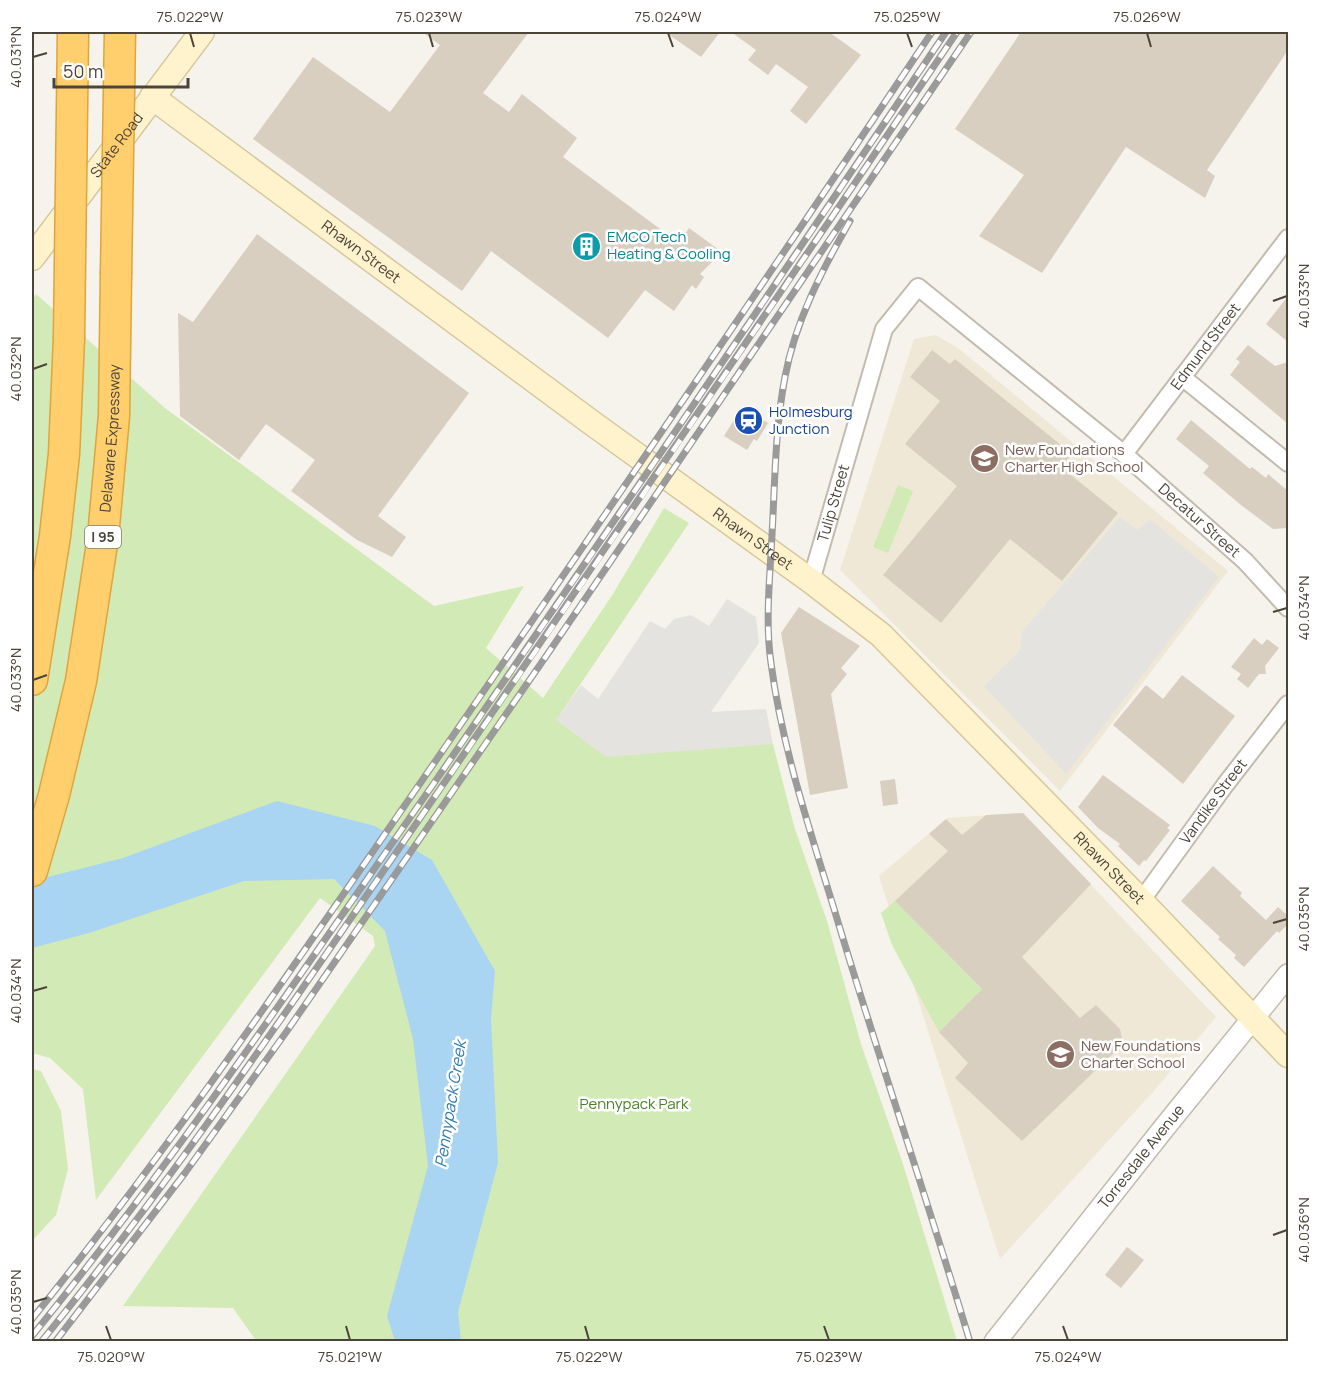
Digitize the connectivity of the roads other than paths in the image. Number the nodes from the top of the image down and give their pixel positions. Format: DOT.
graph roads {
  1 [pos="73,32"];
  2 [pos="120,32"];
  3 [pos="202,32"];
  4 [pos="152,97"];
  5 [pos="1286,248"];
  6 [pos="32,258"];
  7 [pos="966,326"];
  8 [pos="1182,377"];
  9 [pos="1124,454"];
  10 [pos="1288,463"];
  11 [pos="811,581"];
  12 [pos="1288,608"];
  13 [pos="32,680"];
  14 [pos="1288,704"];
  15 [pos="32,871"];
  16 [pos="1141,901"];
  17 [pos="1288,975"];
  18 [pos="1253,1018"];
  19 [pos="1288,1055"];
  20 [pos="995,1341"];
  1 -- 13 [label="highway, bridge"];
  2 -- 15 [label="highway, Delaware Expressway / I 95, bridge"];
  3 -- 4 [label="main road, State Road"];
  4 -- 6 [label="main road, State Road"];
  4 -- 11 [label="main road, Rhawn Street"];
  5 -- 8 [label="street, Edmund Street"];
  7 -- 9 [label="street, Decatur Street"];
  7 -- 11 [label="street, Tulip Street"];
  8 -- 9 [label="street, Edmund Street"];
  8 -- 10 [label="street"];
  9 -- 12 [label="street, Decatur Street"];
  11 -- 16 [label="main road, Rhawn Street"];
  14 -- 16 [label="street, Vandike Street"];
  16 -- 18 [label="main road, Rhawn Street"];
  17 -- 18 [label="street, Torresdale Avenue"];
  18 -- 19 [label="main road, Rhawn Street"];
  18 -- 20 [label="street, Torresdale Avenue"];
}
